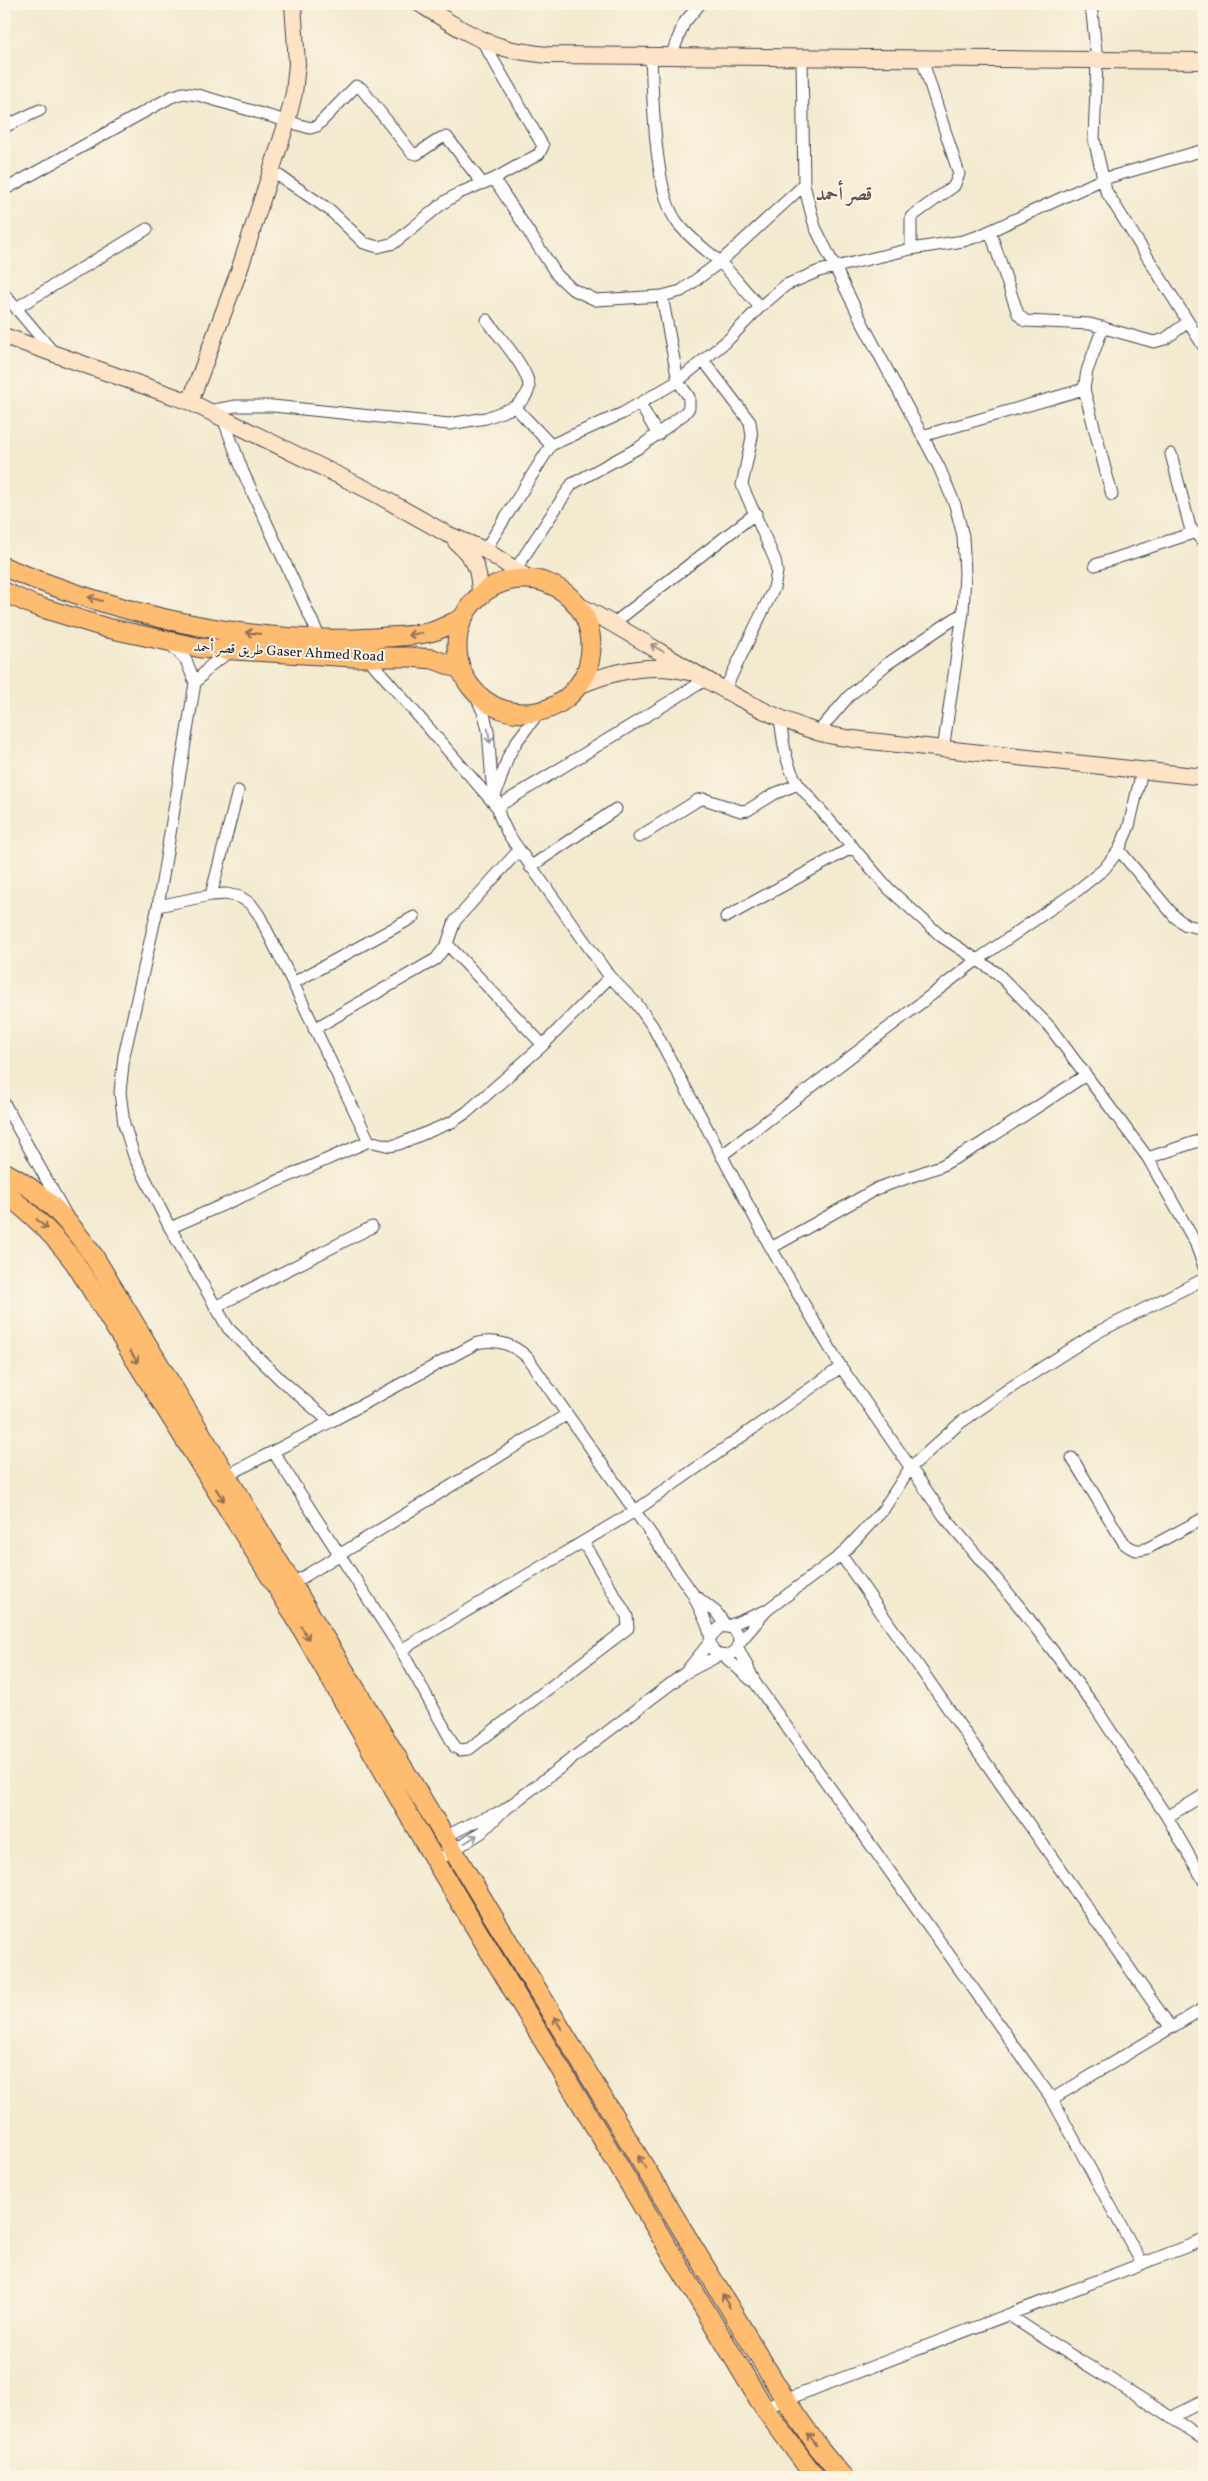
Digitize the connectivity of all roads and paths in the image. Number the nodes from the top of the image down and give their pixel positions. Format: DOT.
graph roads {
  1 [pos="293,4"];
  2 [pos="420,4"];
  3 [pos="700,4"];
  4 [pos="1087,4"];
  5 [pos="481,39"];
  6 [pos="671,56"];
  7 [pos="651,57"];
  8 [pos="802,58"];
  9 [pos="922,59"];
  10 [pos="1097,60"];
  11 [pos="1204,61"];
  12 [pos="40,110"];
  13 [pos="287,122"];
  14 [pos="4,127"];
  15 [pos="1204,150"];
  16 [pos="272,171"];
  17 [pos="494,180"];
  18 [pos="1103,180"];
  19 [pos="482,183"];
  20 [pos="804,185"];
  21 [pos="4,190"];
  22 [pos="147,229"];
  23 [pos="990,231"];
  24 [pos="911,249"];
  25 [pos="720,262"];
  26 [pos="836,267"];
  27 [pos="4,294"];
  28 [pos="662,296"];
  29 [pos="760,307"];
  30 [pos="16,308"];
  31 [pos="487,320"];
  32 [pos="1188,322"];
  33 [pos="1103,327"];
  34 [pos="4,336"];
  35 [pos="1204,347"];
  36 [pos="56,356"];
  37 [pos="704,361"];
  38 [pos="678,381"];
  39 [pos="1084,389"];
  40 [pos="190,402"];
  41 [pos="640,404"];
  42 [pos="516,407"];
  43 [pos="216,415"];
  44 [pos="658,435"];
  45 [pos="922,436"];
  46 [pos="551,445"];
  47 [pos="1171,454"];
  48 [pos="1112,495"];
  49 [pos="756,513"];
  50 [pos="1193,533"];
  51 [pos="447,534"];
  52 [pos="1204,543"];
  53 [pos="485,550"];
  54 [pos="1095,565"];
  55 [pos="4,567"];
  56 [pos="522,574"];
  57 [pos="4,592"];
  58 [pos="480,594"];
  59 [pos="578,605"];
  60 [pos="963,613"];
  61 [pos="462,619"];
  62 [pos="614,623"];
  63 [pos="320,638"];
  64 [pos="168,642"];
  65 [pos="233,650"];
  66 [pos="367,657"];
  67 [pos="460,669"];
  68 [pos="703,677"];
  69 [pos="195,683"];
  70 [pos="578,686"];
  71 [pos="725,689"];
  72 [pos="473,690"];
  73 [pos="540,711"];
  74 [pos="780,718"];
  75 [pos="818,732"];
  76 [pos="944,750"];
  77 [pos="1142,771"];
  78 [pos="1204,777"];
  79 [pos="798,784"];
  80 [pos="238,790"];
  81 [pos="496,801"];
  82 [pos="616,809"];
  83 [pos="639,837"];
  84 [pos="853,847"];
  85 [pos="519,850"];
  86 [pos="1119,850"];
  87 [pos="530,867"];
  88 [pos="211,894"];
  89 [pos="158,906"];
  90 [pos="414,917"];
  91 [pos="726,917"];
  92 [pos="1204,929"];
  93 [pos="447,944"];
  94 [pos="977,960"];
  95 [pos="610,977"];
  96 [pos="293,983"];
  97 [pos="314,1029"];
  98 [pos="543,1045"];
  99 [pos="1086,1075"];
  100 [pos="4,1103"];
  101 [pos="1204,1138"];
  102 [pos="369,1141"];
  103 [pos="721,1156"];
  104 [pos="1148,1158"];
  105 [pos="4,1172"];
  106 [pos="4,1193"];
  107 [pos="70,1222"];
  108 [pos="372,1227"];
  109 [pos="170,1228"];
  110 [pos="771,1248"];
  111 [pos="1204,1266"];
  112 [pos="1204,1279"];
  113 [pos="215,1308"];
  114 [pos="841,1367"];
  115 [pos="566,1415"];
  116 [pos="330,1422"];
  117 [pos="274,1453"];
  118 [pos="1072,1458"];
  119 [pos="910,1468"];
  120 [pos="226,1476"];
  121 [pos="635,1511"];
  122 [pos="1204,1518"];
  123 [pos="583,1542"];
  124 [pos="340,1554"];
  125 [pos="841,1555"];
  126 [pos="292,1584"];
  127 [pos="693,1594"];
  128 [pos="767,1610"];
  129 [pos="727,1626"];
  130 [pos="710,1639"];
  131 [pos="739,1645"];
  132 [pos="401,1650"];
  133 [pos="722,1656"];
  134 [pos="686,1673"];
  135 [pos="756,1684"];
  136 [pos="1204,1795"];
  137 [pos="1167,1817"];
  138 [pos="450,1844"];
  139 [pos="431,1854"];
  140 [pos="1204,1882"];
  141 [pos="1204,2008"];
  142 [pos="1171,2028"];
  143 [pos="1052,2098"];
  144 [pos="624,2133"];
  145 [pos="606,2144"];
  146 [pos="1204,2240"];
  147 [pos="1141,2262"];
  148 [pos="1009,2315"];
  149 [pos="786,2401"];
  150 [pos="1204,2401"];
  151 [pos="764,2408"];
  152 [pos="1172,2417"];
  153 [pos="1204,2440"];
  154 [pos="843,2475"];
  155 [pos="816,2477"];
  1 -- 13 [label="street"];
  2 -- 5 [label="street"];
  3 -- 6 [label="street"];
  4 -- 10 [label="street"];
  5 -- 7 [label="street"];
  5 -- 17 [label="street"];
  6 -- 7 [label="street"];
  6 -- 8 [label="street"];
  7 -- 25 [label="street"];
  8 -- 9 [label="street"];
  8 -- 20 [label="street"];
  9 -- 10 [label="street"];
  9 -- 24 [label="street"];
  10 -- 11 [label="street"];
  10 -- 18 [label="street"];
  12 -- 14 [label="street"];
  13 -- 16 [label="street"];
  13 -- 19 [label="street"];
  13 -- 21 [label="street"];
  15 -- 18 [label="street"];
  16 -- 19 [label="street"];
  16 -- 40 [label="street"];
  17 -- 19 [label="street"];
  17 -- 28 [label="street"];
  18 -- 23 [label="street"];
  18 -- 32 [label="street"];
  20 -- 25 [label="street"];
  20 -- 26 [label="street"];
  22 -- 30 [label="street"];
  23 -- 24 [label="street"];
  23 -- 33 [label="street"];
  24 -- 26 [label="street"];
  25 -- 28 [label="street"];
  25 -- 29 [label="street"];
  26 -- 29 [label="street"];
  26 -- 45 [label="street"];
  27 -- 30 [label="street"];
  28 -- 38 [label="street"];
  29 -- 37 [label="street"];
  30 -- 36 [label="street"];
  31 -- 42 [label="street"];
  32 -- 33 [label="street"];
  32 -- 35 [label="street"];
  33 -- 39 [label="street"];
  34 -- 36 [label="street"];
  36 -- 40 [label="street"];
  37 -- 38 [label="street"];
  37 -- 49 [label="street"];
  38 -- 41 [label="street"];
  38 -- 44 [label="street"];
  39 -- 45 [label="street"];
  39 -- 48 [label="street"];
  40 -- 43 [label="street"];
  41 -- 44 [label="street"];
  41 -- 46 [label="street"];
  42 -- 43 [label="street"];
  42 -- 46 [label="street"];
  43 -- 51 [label="street"];
  43 -- 63 [label="street"];
  44 -- 56 [label="street"];
  45 -- 60 [label="street"];
  46 -- 53 [label="street"];
  47 -- 50 [label="street"];
  49 -- 62 [label="street"];
  49 -- 71 [label="street"];
  50 -- 52 [label="street"];
  50 -- 54 [label="street"];
  51 -- 53 [label="street"];
  51 -- 58 [label="street"];
  53 -- 56 [label="street"];
  63 -- 55 [label="main road, طريق قصر أحمد Gaser Ahmed Road, one-way"];
  56 -- 58 [label="main road"];
  56 -- 59 [label="main road"];
  57 -- 64 [label="main road, طريق قصر أحمد Gaser Ahmed Road"];
  58 -- 61 [label="main road"];
  59 -- 62 [label="street"];
  59 -- 70 [label="main road"];
  60 -- 75 [label="street"];
  60 -- 76 [label="street"];
  61 -- 63 [label="main road, طريق قصر أحمد Gaser Ahmed Road, one-way"];
  61 -- 67 [label="main road"];
  68 -- 62 [label="street, one-way"];
  64 -- 65 [label="main road, طريق قصر أحمد Gaser Ahmed Road"];
  64 -- 69 [label="street"];
  65 -- 66 [label="main road, طريق قصر أحمد Gaser Ahmed Road"];
  65 -- 69 [label="street"];
  66 -- 67 [label="main road, طريق قصر أحمد Gaser Ahmed Road"];
  66 -- 81 [label="street"];
  67 -- 72 [label="main road"];
  68 -- 70 [label="street"];
  68 -- 71 [label="street"];
  68 -- 81 [label="street"];
  69 -- 89 [label="street"];
  70 -- 73 [label="main road"];
  71 -- 74 [label="street"];
  72 -- 73 [label="main road"];
  72 -- 81 [label="street, one-way"];
  73 -- 81 [label="street"];
  74 -- 75 [label="street"];
  74 -- 79 [label="street"];
  75 -- 76 [label="street"];
  76 -- 77 [label="street"];
  77 -- 78 [label="street"];
  77 -- 86 [label="street"];
  79 -- 83 [label="street"];
  79 -- 84 [label="street"];
  80 -- 88 [label="street"];
  81 -- 85 [label="street"];
  82 -- 87 [label="street"];
  84 -- 91 [label="street"];
  84 -- 94 [label="street"];
  85 -- 87 [label="street"];
  85 -- 93 [label="street"];
  86 -- 92 [label="street"];
  86 -- 94 [label="street"];
  87 -- 95 [label="street"];
  88 -- 89 [label="street"];
  88 -- 96 [label="street"];
  89 -- 109 [label="street"];
  90 -- 96 [label="street"];
  93 -- 97 [label="street"];
  93 -- 98 [label="street"];
  94 -- 99 [label="street"];
  94 -- 103 [label="street"];
  95 -- 98 [label="street"];
  95 -- 103 [label="street"];
  96 -- 97 [label="street"];
  97 -- 102 [label="street"];
  98 -- 102 [label="street"];
  99 -- 104 [label="street"];
  99 -- 110 [label="street"];
  100 -- 107 [label="street"];
  101 -- 104 [label="street"];
  102 -- 109 [label="street"];
  103 -- 110 [label="street"];
  104 -- 111 [label="street"];
  105 -- 107 [label="main road"];
  106 -- 139 [label="main road, one-way"];
  107 -- 120 [label="main road"];
  108 -- 113 [label="street"];
  109 -- 113 [label="street"];
  110 -- 114 [label="street"];
  112 -- 119 [label="street"];
  113 -- 116 [label="street"];
  114 -- 119 [label="street"];
  114 -- 121 [label="street"];
  115 -- 116 [label="street"];
  115 -- 121 [label="street"];
  115 -- 124 [label="street"];
  116 -- 117 [label="street"];
  117 -- 120 [label="street"];
  117 -- 124 [label="street"];
  118 -- 122 [label="street"];
  119 -- 125 [label="street"];
  119 -- 137 [label="street"];
  120 -- 126 [label="main road"];
  121 -- 123 [label="street"];
  121 -- 127 [label="street"];
  123 -- 132 [label="street"];
  123 -- 132 [label="street"];
  124 -- 126 [label="street"];
  124 -- 132 [label="street"];
  125 -- 128 [label="street"];
  125 -- 142 [label="street"];
  126 -- 138 [label="main road"];
  127 -- 129 [label="street"];
  127 -- 130 [label="street"];
  128 -- 129 [label="street"];
  128 -- 131 [label="street"];
  129 -- 130 [label="street"];
  129 -- 131 [label="street"];
  130 -- 133 [label="street"];
  130 -- 134 [label="street"];
  131 -- 133 [label="street"];
  131 -- 135 [label="street"];
  133 -- 134 [label="street"];
  133 -- 135 [label="street"];
  134 -- 138 [label="street"];
  135 -- 143 [label="street"];
  136 -- 137 [label="street"];
  137 -- 140 [label="street"];
  138 -- 139 [label="street"];
  138 -- 139 [label="street"];
  144 -- 138 [label="main road, one-way"];
  139 -- 145 [label="main road"];
  141 -- 142 [label="street"];
  142 -- 143 [label="street"];
  143 -- 147 [label="street"];
  144 -- 145 [label="main road"];
  149 -- 144 [label="main road, one-way"];
  145 -- 151 [label="main road"];
  146 -- 147 [label="street"];
  147 -- 148 [label="street"];
  148 -- 149 [label="street"];
  148 -- 152 [label="street"];
  149 -- 151 [label="street"];
  154 -- 149 [label="main road, one-way"];
  150 -- 152 [label="street"];
  151 -- 155 [label="main road"];
  152 -- 153 [label="street"];
}
